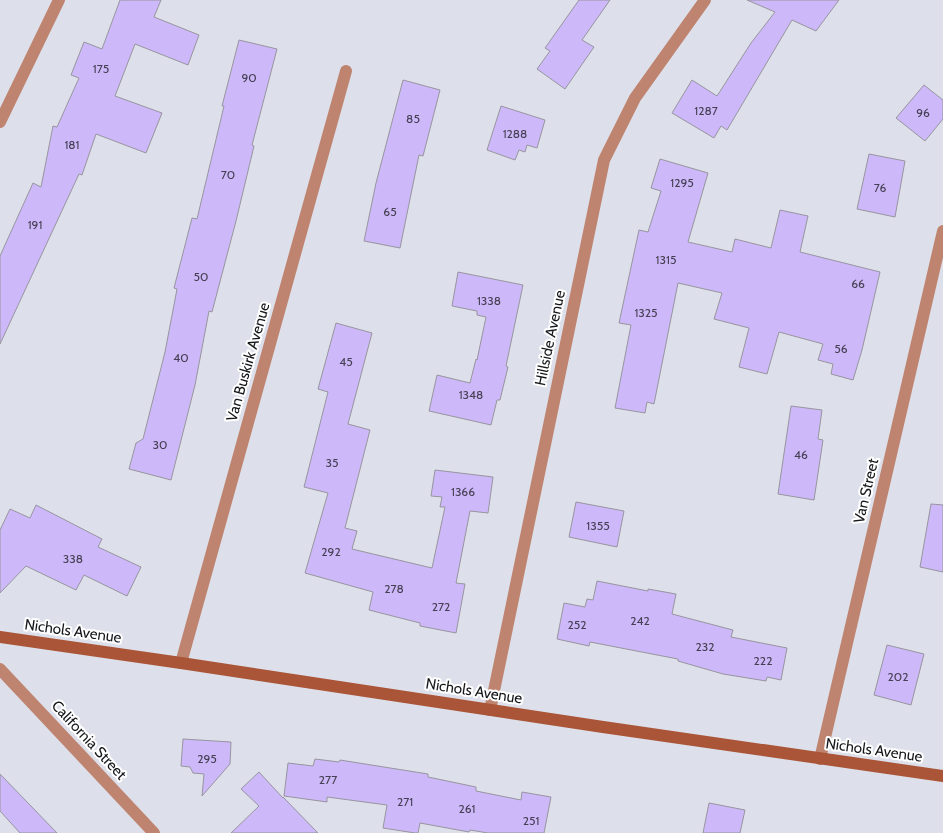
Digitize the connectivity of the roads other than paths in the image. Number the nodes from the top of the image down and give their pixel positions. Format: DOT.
graph roads {
  1 [pos="59,0"];
  2 [pos="705,0"];
  3 [pos="346,71"];
  4 [pos="0,122"];
  5 [pos="943,231"];
  6 [pos="0,638"];
  7 [pos="181,663"];
  8 [pos="0,669"];
  9 [pos="490,710"];
  10 [pos="820,759"];
  11 [pos="943,776"];
  12 [pos="154,833"];
  1 -- 4 [label="street"];
  2 -- 9 [label="street, Hillside Avenue"];
  3 -- 7 [label="street, Van Buskirk Avenue"];
  5 -- 10 [label="street, Van Street"];
  6 -- 7 [label="main road, Nichols Avenue"];
  7 -- 9 [label="main road, Nichols Avenue"];
  8 -- 12 [label="street, California Street"];
  9 -- 10 [label="main road, Nichols Avenue"];
  10 -- 11 [label="main road, Nichols Avenue"];
}
